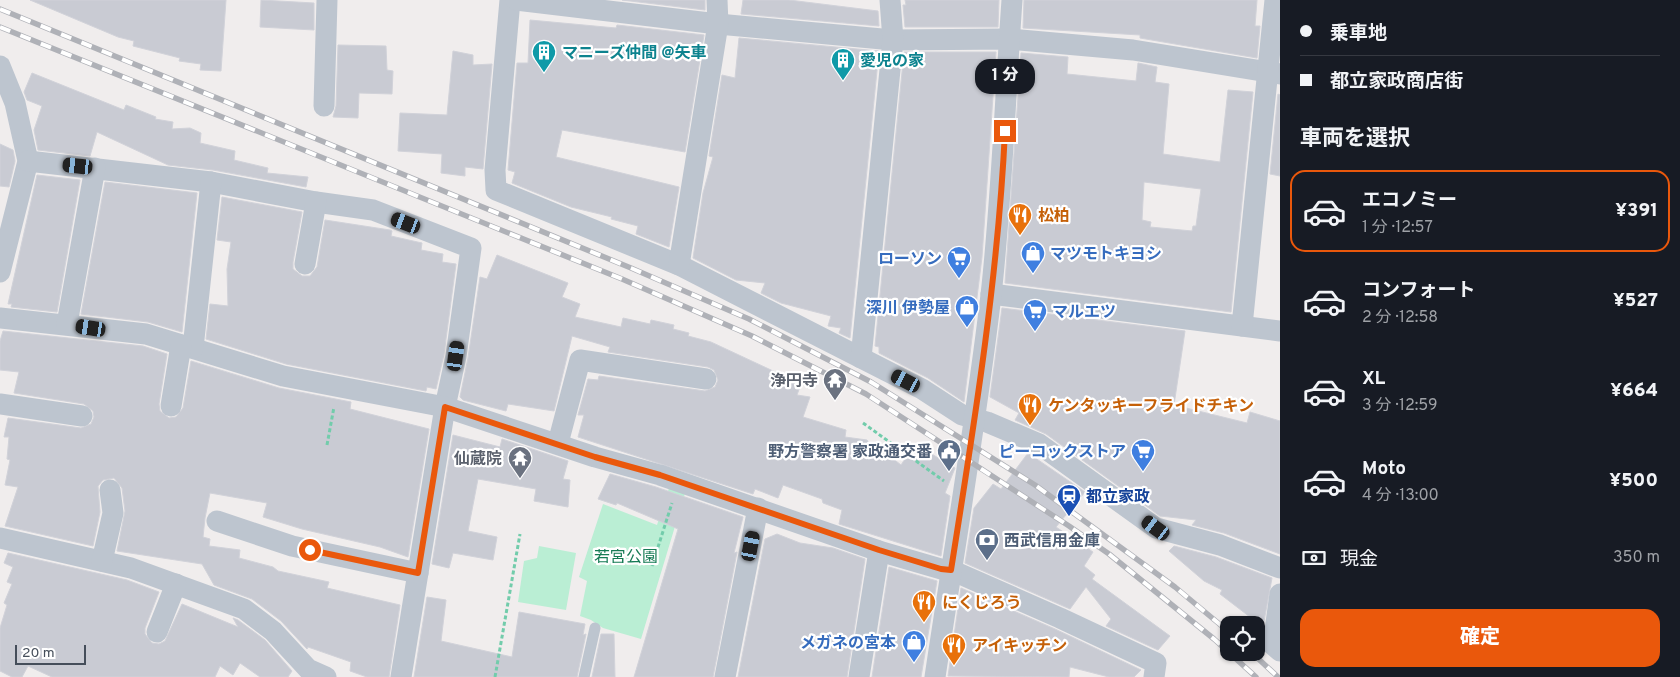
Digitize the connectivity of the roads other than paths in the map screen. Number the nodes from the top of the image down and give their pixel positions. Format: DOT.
graph roads {
  1 [pos="327,0"];
  2 [pos="510,0"];
  3 [pos="516,0"];
  4 [pos="717,0"];
  5 [pos="890,0"];
  6 [pos="1012,0"];
  7 [pos="1275,0"];
  8 [pos="718,24"];
  9 [pos="1009,39"];
  10 [pos="893,40"];
  11 [pos="0,66"];
  12 [pos="1274,73"];
  13 [pos="324,106"];
  14 [pos="28,161"];
  15 [pos="95,168"];
  16 [pos="211,182"];
  17 [pos="316,202"];
  18 [pos="305,264"];
  19 [pos="679,265"];
  20 [pos="0,272"];
  21 [pos="991,294"];
  22 [pos="0,318"];
  23 [pos="67,324"];
  24 [pos="1242,326"];
  25 [pos="1280,331"];
  26 [pos="187,347"];
  27 [pos="861,358"];
  28 [pos="706,379"];
  29 [pos="0,404"];
  30 [pos="171,406"];
  31 [pos="445,407"];
  32 [pos="82,416"];
  33 [pos="974,418"];
  34 [pos="558,443"];
  35 [pos="110,490"];
  36 [pos="758,508"];
  37 [pos="217,521"];
  38 [pos="0,538"];
  39 [pos="879,550"];
  40 [pos="102,561"];
  41 [pos="1280,568"];
  42 [pos="951,570"];
  43 [pos="418,573"];
  44 [pos="176,584"];
  45 [pos="1280,594"];
  46 [pos="595,628"];
  47 [pos="157,632"];
  48 [pos="1280,651"];
  49 [pos="313,674"];
  50 [pos="401,677"];
  51 [pos="584,677"];
  52 [pos="725,677"];
  53 [pos="859,677"];
  54 [pos="935,677"];
  55 [pos="1154,677"];
  1 -- 13 [label="street"];
  2 -- 19 [label="street"];
  3 -- 8 [label="street"];
  4 -- 8 [label="street"];
  5 -- 10 [label="street"];
  6 -- 9 [label="street"];
  7 -- 12 [label="street"];
  8 -- 10 [label="street"];
  8 -- 19 [label="street"];
  9 -- 10 [label="street"];
  9 -- 12 [label="street"];
  9 -- 21 [label="street"];
  10 -- 27 [label="street"];
  11 -- 14 [label="street"];
  12 -- 24 [label="street"];
  14 -- 15 [label="street"];
  14 -- 20 [label="street"];
  15 -- 16 [label="street"];
  15 -- 23 [label="street"];
  16 -- 17 [label="street"];
  16 -- 26 [label="street"];
  17 -- 18 [label="street"];
  17 -- 31 [label="street"];
  19 -- 27 [label="street"];
  21 -- 24 [label="street"];
  21 -- 33 [label="street"];
  22 -- 23 [label="street"];
  23 -- 26 [label="street"];
  24 -- 25 [label="street"];
  26 -- 30 [label="street"];
  26 -- 31 [label="street"];
  27 -- 33 [label="street"];
  28 -- 34 [label="street"];
  29 -- 32 [label="street"];
  31 -- 34 [label="street"];
  31 -- 43 [label="street"];
  33 -- 41 [label="street"];
  33 -- 42 [label="street"];
  34 -- 36 [label="street"];
  35 -- 40 [label="street"];
  36 -- 39 [label="street"];
  36 -- 52 [label="street"];
  37 -- 43 [label="street"];
  38 -- 40 [label="street"];
  39 -- 42 [label="street"];
  39 -- 53 [label="street"];
  40 -- 44 [label="street"];
  42 -- 54 [label="street"];
  42 -- 55 [label="street"];
  43 -- 50 [label="street"];
  44 -- 47 [label="street"];
  44 -- 49 [label="street"];
  45 -- 48 [label="street"];
  46 -- 51 [label="lane"];
}
